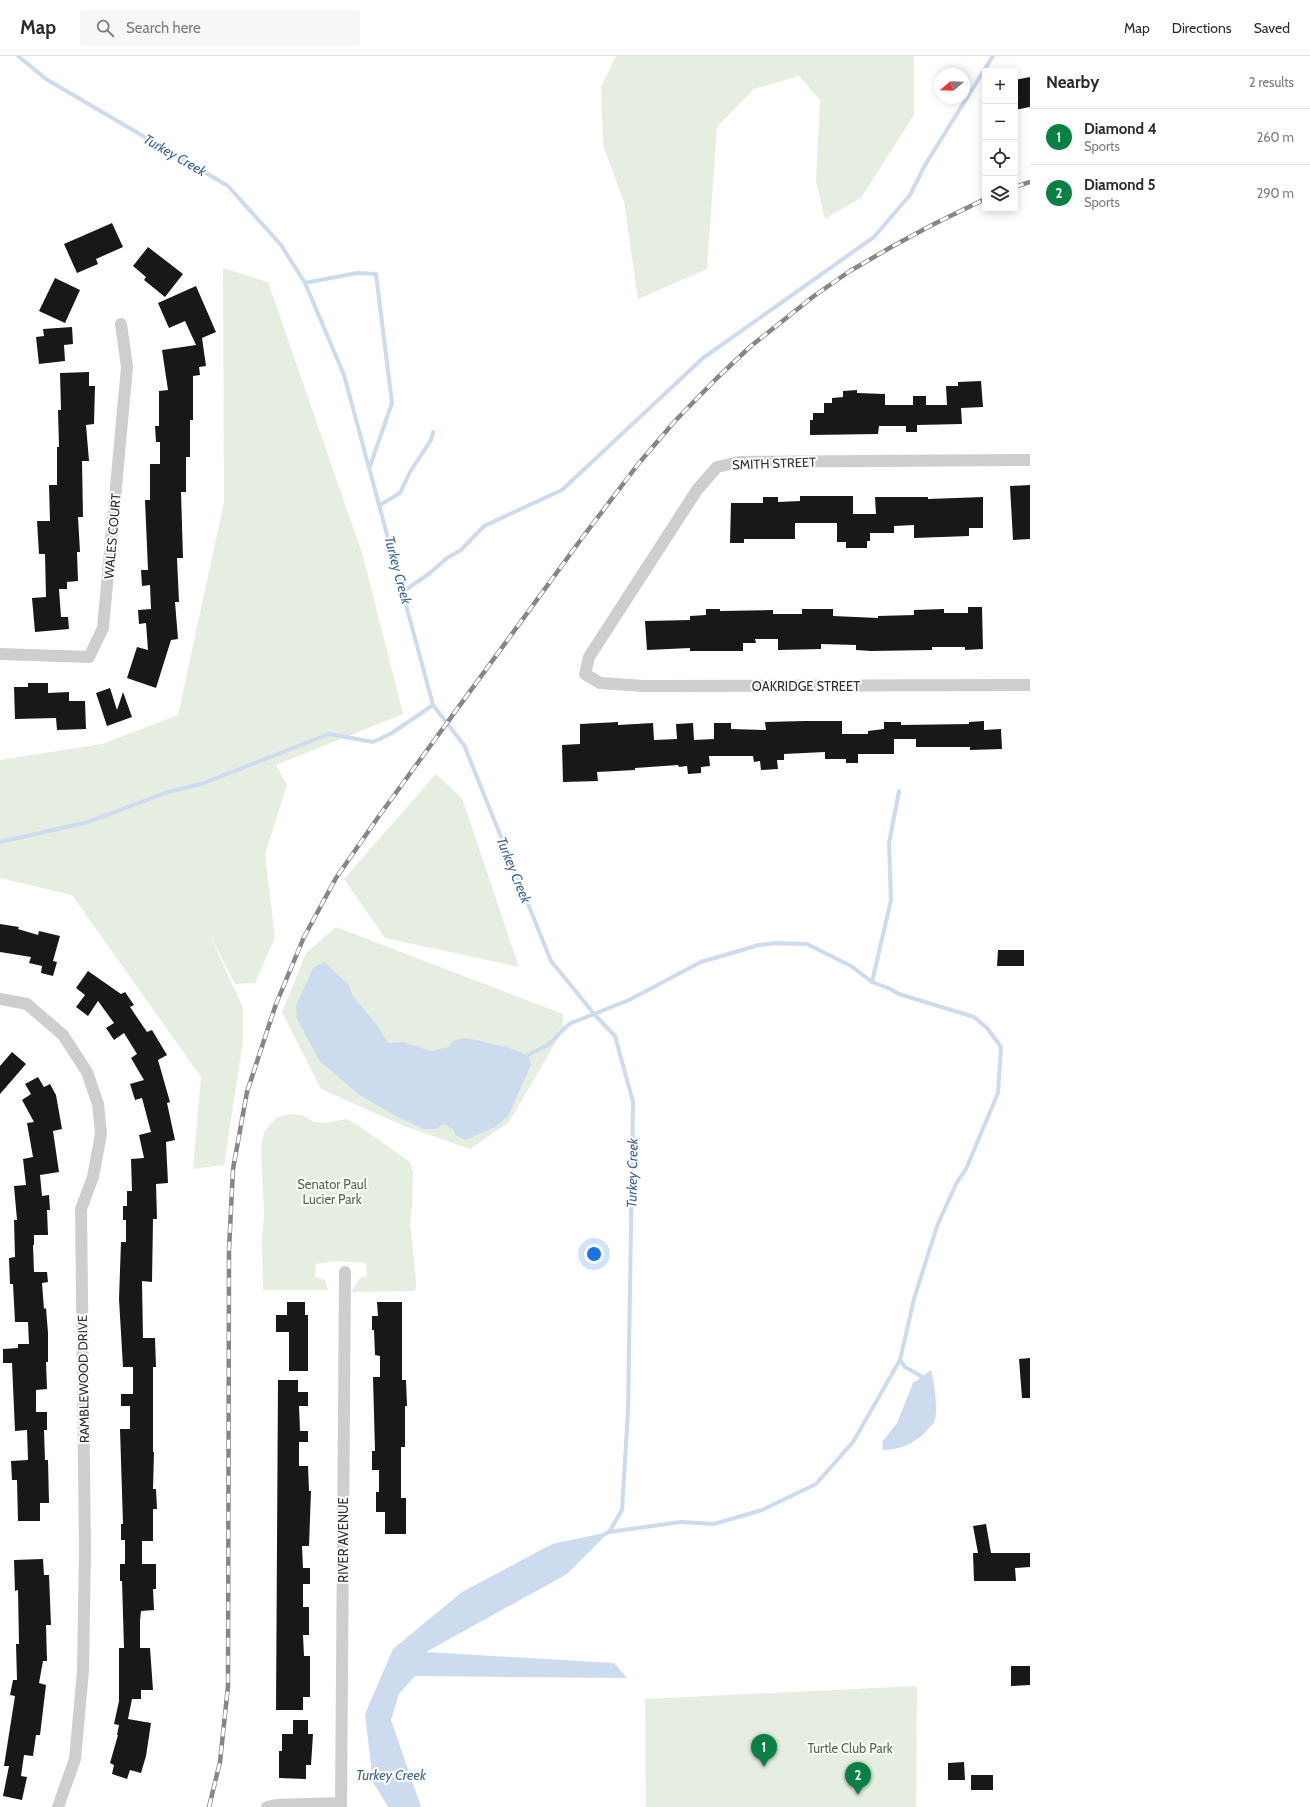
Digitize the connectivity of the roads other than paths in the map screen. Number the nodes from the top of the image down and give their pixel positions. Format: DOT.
graph roads {
  1 [pos="121,324"];
  2 [pos="1030,460"];
  3 [pos="0,654"];
  4 [pos="585,674"];
  5 [pos="1030,685"];
  6 [pos="0,999"];
  7 [pos="346,1272"];
  8 [pos="341,1805"];
  9 [pos="58,1807"];
  10 [pos="267,1807"];
  1 -- 3 [label="street, WALES COURT"];
  2 -- 4 [label="street, SMITH STREET"];
  4 -- 5 [label="street, OAKRIDGE STREET"];
  6 -- 9 [label="street, RAMBLEWOOD DRIVE"];
  7 -- 8 [label="street, RIVER AVENUE"];
  8 -- 10 [label="street"];
}
